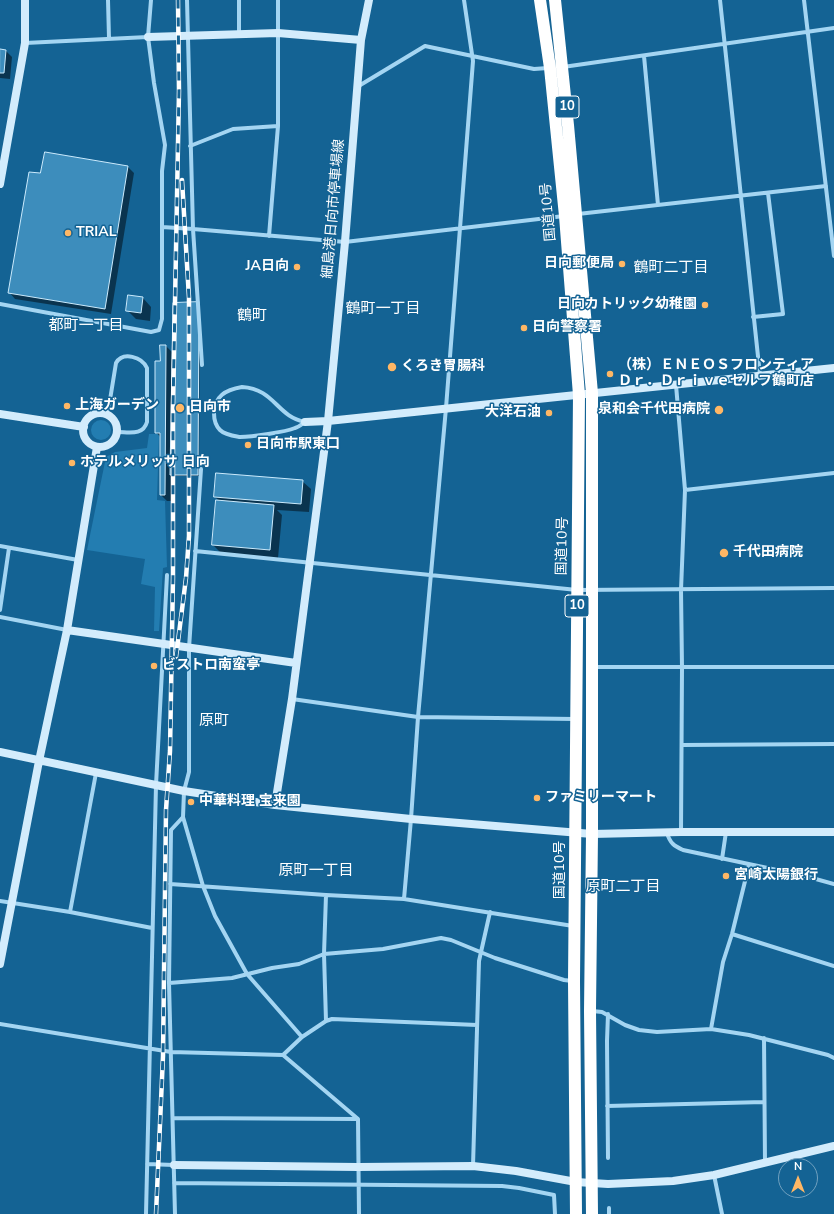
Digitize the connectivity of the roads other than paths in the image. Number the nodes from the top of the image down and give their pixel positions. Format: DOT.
graph roads {
  1 [pos="25,0"];
  2 [pos="108,0"];
  3 [pos="151,0"];
  4 [pos="187,0"];
  5 [pos="239,0"];
  6 [pos="278,0"];
  7 [pos="369,0"];
  8 [pos="464,0"];
  9 [pos="540,0"];
  10 [pos="555,0"];
  11 [pos="720,0"];
  12 [pos="804,0"];
  13 [pos="834,28"];
  14 [pos="808,32"];
  15 [pos="278,33"];
  16 [pos="187,34"];
  17 [pos="239,34"];
  18 [pos="148,36"];
  19 [pos="109,38"];
  20 [pos="361,40"];
  21 [pos="25,43"];
  22 [pos="724,44"];
  23 [pos="644,56"];
  24 [pos="472,57"];
  25 [pos="562,67"];
  26 [pos="550,68"];
  27 [pos="357,87"];
  28 [pos="278,126"];
  29 [pos="190,146"];
  30 [pos="0,178"];
  31 [pos="826,186"];
  32 [pos="768,193"];
  33 [pos="741,196"];
  34 [pos="658,206"];
  35 [pos="570,215"];
  36 [pos="162,227"];
  37 [pos="193,229"];
  38 [pos="459,229"];
  39 [pos="269,236"];
  40 [pos="345,242"];
  41 [pos="834,256"];
  42 [pos="0,304"];
  43 [pos="753,317"];
  44 [pos="202,365"];
  45 [pos="834,368"];
  46 [pos="760,376"];
  47 [pos="676,384"];
  48 [pos="592,393"];
  49 [pos="579,394"];
  50 [pos="446,408"];
  51 [pos="0,414"];
  52 [pos="106,414"];
  53 [pos="328,420"];
  54 [pos="305,422"];
  55 [pos="84,427"];
  56 [pos="117,432"];
  57 [pos="97,447"];
  58 [pos="201,470"];
  59 [pos="834,473"];
  60 [pos="685,490"];
  61 [pos="0,546"];
  62 [pos="10,548"];
  63 [pos="195,551"];
  64 [pos="78,560"];
  65 [pos="308,563"];
  66 [pos="430,574"];
  67 [pos="166,575"];
  68 [pos="834,588"];
  69 [pos="577,590"];
  70 [pos="591,590"];
  71 [pos="681,590"];
  72 [pos="0,610"];
  73 [pos="0,617"];
  74 [pos="67,630"];
  75 [pos="163,644"];
  76 [pos="189,648"];
  77 [pos="296,663"];
  78 [pos="834,667"];
  79 [pos="592,668"];
  80 [pos="682,668"];
  81 [pos="292,699"];
  82 [pos="418,717"];
  83 [pos="577,719"];
  84 [pos="834,744"];
  85 [pos="682,745"];
  86 [pos="0,752"];
  87 [pos="39,761"];
  88 [pos="96,773"];
  89 [pos="156,786"];
  90 [pos="184,791"];
  91 [pos="275,805"];
  92 [pos="182,817"];
  93 [pos="411,819"];
  94 [pos="666,832"];
  95 [pos="681,832"];
  96 [pos="726,832"];
  97 [pos="834,832"];
  98 [pos="576,833"];
  99 [pos="592,834"];
  100 [pos="722,859"];
  101 [pos="749,865"];
  102 [pos="170,884"];
  103 [pos="834,884"];
  104 [pos="203,886"];
  105 [pos="326,895"];
  106 [pos="404,899"];
  107 [pos="0,901"];
  108 [pos="12,903"];
  109 [pos="70,912"];
  110 [pos="490,912"];
  111 [pos="575,926"];
  112 [pos="152,928"];
  113 [pos="732,934"];
  114 [pos="481,952"];
  115 [pos="324,954"];
  116 [pos="0,964"];
  117 [pos="834,966"];
  118 [pos="247,974"];
  119 [pos="574,981"];
  120 [pos="169,983"];
  121 [pos="590,1011"];
  122 [pos="608,1014"];
  123 [pos="326,1021"];
  124 [pos="0,1024"];
  125 [pos="477,1025"];
  126 [pos="711,1029"];
  127 [pos="302,1037"];
  128 [pos="764,1038"];
  129 [pos="150,1048"];
  130 [pos="171,1052"];
  131 [pos="283,1055"];
  132 [pos="834,1058"];
  133 [pos="764,1102"];
  134 [pos="607,1106"];
  135 [pos="173,1118"];
  136 [pos="358,1119"];
  137 [pos="834,1146"];
  138 [pos="608,1158"];
  139 [pos="764,1163"];
  140 [pos="147,1164"];
  141 [pos="174,1165"];
  142 [pos="473,1166"];
  143 [pos="358,1167"];
  144 [pos="714,1175"];
  145 [pos="576,1182"];
  146 [pos="174,1183"];
  147 [pos="592,1184"];
  148 [pos="358,1185"];
  149 [pos="609,1208"];
  150 [pos="146,1214"];
  151 [pos="175,1214"];
  152 [pos="359,1214"];
  153 [pos="555,1214"];
  154 [pos="576,1214"];
  155 [pos="592,1214"];
  156 [pos="609,1214"];
  157 [pos="722,1214"];
  1 -- 21 [label="street"];
  2 -- 19 [label="street"];
  3 -- 18 [label="street"];
  4 -- 16 [label="street"];
  5 -- 17 [label="street"];
  6 -- 15 [label="street"];
  7 -- 20 [label="street, 細島港日向市停車場線"];
  8 -- 24 [label="street"];
  9 -- 26 [label="highway, 国道10号 / 10"];
  10 -- 25 [label="highway, 国道10号 / 10"];
  11 -- 22 [label="street"];
  12 -- 14 [label="street"];
  13 -- 14 [label="street"];
  14 -- 22 [label="street"];
  14 -- 31 [label="street"];
  15 -- 17 [label="street"];
  15 -- 20 [label="street"];
  15 -- 28 [label="street"];
  16 -- 17 [label="street"];
  16 -- 18 [label="street"];
  16 -- 29 [label="street"];
  18 -- 19 [label="street"];
  18 -- 36 [label="street"];
  19 -- 21 [label="street"];
  20 -- 27 [label="street, 細島港日向市停車場線"];
  21 -- 30 [label="street"];
  22 -- 23 [label="street"];
  22 -- 33 [label="street"];
  23 -- 25 [label="street"];
  23 -- 34 [label="street"];
  24 -- 26 [label="street"];
  24 -- 27 [label="street"];
  24 -- 38 [label="street"];
  25 -- 26 [label="street"];
  25 -- 35 [label="highway, 国道10号 / 10"];
  26 -- 35 [label="highway, 国道10号 / 10"];
  27 -- 40 [label="street, 細島港日向市停車場線"];
  28 -- 29 [label="street"];
  28 -- 39 [label="street"];
  29 -- 37 [label="street"];
  31 -- 32 [label="street"];
  31 -- 41 [label="street"];
  32 -- 33 [label="street"];
  32 -- 43 [label="street"];
  33 -- 34 [label="street"];
  33 -- 43 [label="street"];
  34 -- 35 [label="street"];
  35 -- 38 [label="street"];
  35 -- 48 [label="highway, 国道10号 / 10"];
  35 -- 49 [label="highway, 国道10号 / 10"];
  36 -- 37 [label="street"];
  36 -- 42 [label="street"];
  37 -- 39 [label="street"];
  37 -- 44 [label="street"];
  38 -- 40 [label="street"];
  38 -- 50 [label="street"];
  39 -- 40 [label="street"];
  40 -- 53 [label="street, 細島港日向市停車場線"];
  43 -- 46 [label="street"];
  45 -- 46 [label="street"];
  46 -- 47 [label="street"];
  47 -- 48 [label="street"];
  47 -- 60 [label="street"];
  48 -- 49 [label="street"];
  48 -- 70 [label="highway, 国道10号 / 10"];
  49 -- 50 [label="street"];
  49 -- 69 [label="highway, 国道10号 / 10"];
  50 -- 53 [label="street"];
  50 -- 66 [label="street"];
  51 -- 55 [label="street"];
  52 -- 55 [label="street"];
  52 -- 56 [label="street"];
  52 -- 56 [label="street"];
  53 -- 54 [label="street"];
  53 -- 65 [label="street, 細島港日向市停車場線"];
  54 -- 54 [label="street"];
  55 -- 57 [label="street"];
  56 -- 57 [label="street"];
  57 -- 64 [label="street"];
  58 -- 63 [label="street"];
  59 -- 60 [label="street"];
  60 -- 71 [label="street"];
  61 -- 62 [label="street"];
  62 -- 64 [label="street"];
  62 -- 72 [label="street"];
  63 -- 65 [label="street"];
  63 -- 76 [label="street"];
  64 -- 74 [label="street"];
  65 -- 66 [label="street"];
  65 -- 77 [label="street, 細島港日向市停車場線"];
  66 -- 69 [label="street"];
  66 -- 82 [label="street"];
  67 -- 75 [label="street"];
  68 -- 71 [label="street"];
  69 -- 70 [label="street"];
  69 -- 83 [label="highway, 国道10号 / 10"];
  70 -- 71 [label="street"];
  70 -- 79 [label="highway, 国道10号 / 10"];
  71 -- 80 [label="street"];
  73 -- 74 [label="street"];
  74 -- 75 [label="street"];
  74 -- 87 [label="street"];
  75 -- 76 [label="street"];
  75 -- 89 [label="street"];
  76 -- 77 [label="street"];
  76 -- 90 [label="street"];
  77 -- 81 [label="street, 細島港日向市停車場線"];
  78 -- 80 [label="street"];
  79 -- 80 [label="street"];
  79 -- 99 [label="highway, 国道10号 / 10"];
  80 -- 85 [label="street"];
  81 -- 82 [label="street"];
  81 -- 91 [label="street, 細島港日向市停車場線"];
  82 -- 83 [label="street"];
  82 -- 93 [label="street"];
  83 -- 98 [label="highway, 国道10号 / 10"];
  84 -- 85 [label="street"];
  85 -- 95 [label="street"];
  86 -- 87 [label="street"];
  87 -- 88 [label="street"];
  87 -- 108 [label="street"];
  88 -- 89 [label="street"];
  88 -- 109 [label="street"];
  89 -- 90 [label="street"];
  89 -- 112 [label="street"];
  90 -- 91 [label="street"];
  90 -- 92 [label="street"];
  91 -- 93 [label="street"];
  92 -- 102 [label="street"];
  92 -- 104 [label="street"];
  93 -- 98 [label="street"];
  93 -- 106 [label="street"];
  94 -- 95 [label="street"];
  94 -- 99 [label="street"];
  94 -- 100 [label="street"];
  95 -- 96 [label="street"];
  96 -- 97 [label="street"];
  96 -- 100 [label="street"];
  98 -- 99 [label="street"];
  98 -- 111 [label="highway, 国道10号 / 10"];
  99 -- 121 [label="highway, 国道10号 / 10"];
  100 -- 101 [label="street"];
  101 -- 103 [label="street"];
  101 -- 113 [label="street"];
  102 -- 104 [label="street"];
  102 -- 120 [label="street"];
  104 -- 105 [label="street"];
  104 -- 118 [label="street"];
  105 -- 106 [label="street"];
  105 -- 115 [label="street"];
  106 -- 110 [label="street"];
  107 -- 108 [label="street"];
  108 -- 109 [label="street"];
  108 -- 116 [label="street"];
  109 -- 112 [label="street"];
  110 -- 111 [label="street"];
  110 -- 114 [label="street"];
  111 -- 119 [label="highway, 国道10号 / 10"];
  112 -- 129 [label="street"];
  113 -- 117 [label="street"];
  113 -- 126 [label="street"];
  114 -- 115 [label="street"];
  114 -- 119 [label="street"];
  114 -- 125 [label="street"];
  115 -- 118 [label="street"];
  115 -- 123 [label="street"];
  118 -- 120 [label="street"];
  118 -- 127 [label="street"];
  119 -- 145 [label="highway, 国道10号 / 10"];
  120 -- 130 [label="street"];
  121 -- 122 [label="street"];
  121 -- 147 [label="highway, 国道10号 / 10"];
  122 -- 126 [label="street"];
  122 -- 134 [label="street"];
  123 -- 125 [label="street"];
  123 -- 127 [label="street"];
  124 -- 129 [label="street"];
  125 -- 142 [label="street"];
  126 -- 128 [label="street"];
  127 -- 131 [label="street"];
  128 -- 132 [label="street"];
  128 -- 133 [label="street"];
  129 -- 130 [label="street"];
  129 -- 140 [label="street"];
  130 -- 131 [label="street"];
  130 -- 135 [label="street"];
  131 -- 136 [label="street"];
  133 -- 134 [label="street"];
  133 -- 139 [label="street"];
  134 -- 138 [label="street"];
  135 -- 136 [label="street"];
  135 -- 141 [label="street"];
  136 -- 143 [label="street"];
  137 -- 139 [label="street"];
  139 -- 144 [label="street"];
  140 -- 141 [label="street"];
  140 -- 150 [label="street"];
  141 -- 143 [label="street"];
  141 -- 146 [label="street"];
  142 -- 143 [label="street"];
  142 -- 145 [label="street"];
  143 -- 148 [label="street"];
  144 -- 147 [label="street"];
  144 -- 157 [label="street"];
  145 -- 147 [label="street"];
  145 -- 154 [label="highway, 国道10号 / 10"];
  146 -- 148 [label="street"];
  146 -- 151 [label="street"];
  147 -- 155 [label="highway, 国道10号 / 10"];
  148 -- 152 [label="street"];
  148 -- 153 [label="street"];
  149 -- 156 [label="street"];
}
